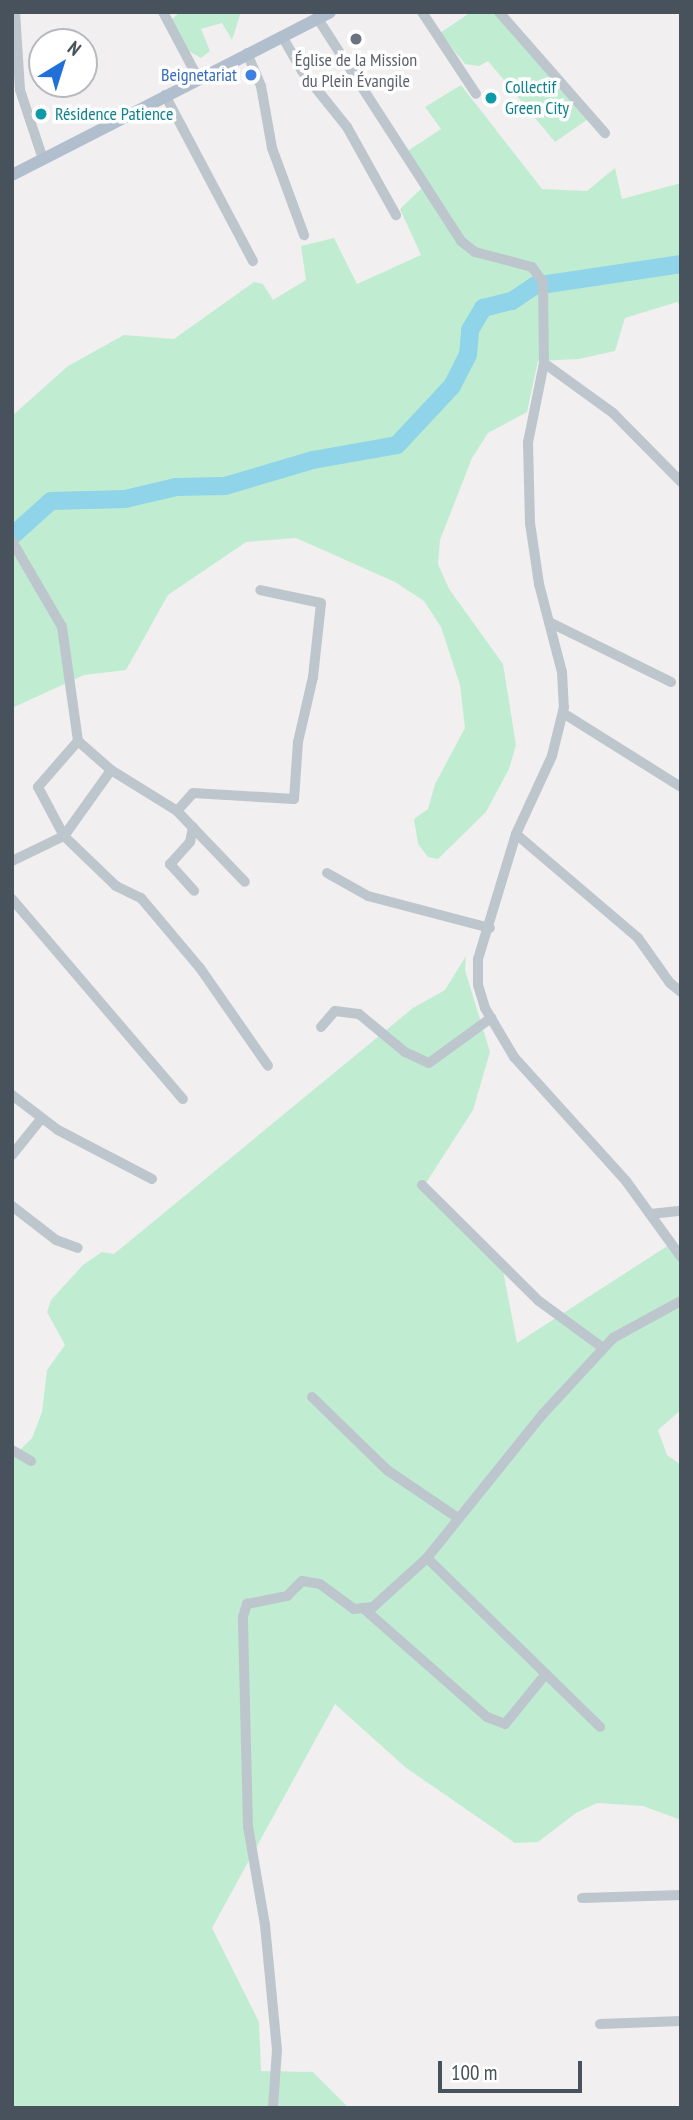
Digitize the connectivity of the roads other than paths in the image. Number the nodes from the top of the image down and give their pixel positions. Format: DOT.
graph roads {
  1 [pos="15,12"];
  2 [pos="163,12"];
  3 [pos="330,12"];
  4 [pos="422,12"];
  5 [pos="499,12"];
  6 [pos="310,18"];
  7 [pos="282,36"];
  8 [pos="247,53"];
  9 [pos="198,78"];
  10 [pos="165,94"];
  11 [pos="476,94"];
  12 [pos="605,133"];
  13 [pos="43,159"];
  14 [pos="12,174"];
  15 [pos="396,215"];
  16 [pos="304,235"];
  17 [pos="253,261"];
  18 [pos="544,363"];
  19 [pos="681,482"];
  20 [pos="12,541"];
  21 [pos="260,590"];
  22 [pos="549,622"];
  23 [pos="671,682"];
  24 [pos="562,713"];
  25 [pos="78,741"];
  26 [pos="111,770"];
  27 [pos="681,787"];
  28 [pos="177,811"];
  29 [pos="192,827"];
  30 [pos="516,834"];
  31 [pos="64,836"];
  32 [pos="12,861"];
  33 [pos="327,873"];
  34 [pos="245,882"];
  35 [pos="194,891"];
  36 [pos="12,898"];
  37 [pos="490,928"];
  38 [pos="681,992"];
  39 [pos="491,1018"];
  40 [pos="321,1027"];
  41 [pos="268,1066"];
  42 [pos="12,1095"];
  43 [pos="183,1099"];
  44 [pos="41,1119"];
  45 [pos="12,1155"];
  46 [pos="152,1179"];
  47 [pos="422,1185"];
  48 [pos="12,1206"];
  49 [pos="681,1211"];
  50 [pos="650,1214"];
  51 [pos="78,1248"];
  52 [pos="681,1257"];
  53 [pos="681,1301"];
  54 [pos="603,1348"];
  55 [pos="312,1397"];
  56 [pos="12,1450"];
  57 [pos="31,1461"];
  58 [pos="458,1518"];
  59 [pos="427,1558"];
  60 [pos="363,1608"];
  61 [pos="545,1675"];
  62 [pos="600,1727"];
  63 [pos="681,1895"];
  64 [pos="582,1898"];
  65 [pos="681,2021"];
  66 [pos="600,2024"];
  67 [pos="272,2108"];
  1 -- 13 [label="street"];
  2 -- 9 [label="street"];
  3 -- 6 [label="main road"];
  4 -- 11 [label="street"];
  5 -- 12 [label="street"];
  6 -- 7 [label="main road"];
  6 -- 18 [label="street"];
  7 -- 8 [label="main road"];
  7 -- 15 [label="street"];
  8 -- 9 [label="main road"];
  8 -- 16 [label="street"];
  9 -- 10 [label="main road"];
  10 -- 13 [label="main road"];
  10 -- 17 [label="street"];
  13 -- 14 [label="main road"];
  18 -- 19 [label="street"];
  18 -- 22 [label="street"];
  20 -- 25 [label="street"];
  21 -- 28 [label="street"];
  22 -- 23 [label="street"];
  22 -- 24 [label="street"];
  24 -- 27 [label="street"];
  24 -- 30 [label="street"];
  25 -- 26 [label="street"];
  25 -- 31 [label="street"];
  26 -- 28 [label="street"];
  26 -- 31 [label="street"];
  28 -- 29 [label="street"];
  29 -- 34 [label="street"];
  29 -- 35 [label="street"];
  30 -- 37 [label="street"];
  30 -- 38 [label="street"];
  31 -- 32 [label="street"];
  31 -- 41 [label="street"];
  33 -- 37 [label="street"];
  36 -- 43 [label="street"];
  37 -- 39 [label="street"];
  39 -- 40 [label="street"];
  39 -- 50 [label="street"];
  42 -- 44 [label="street"];
  44 -- 45 [label="street"];
  44 -- 46 [label="street"];
  47 -- 54 [label="street"];
  48 -- 51 [label="street"];
  49 -- 50 [label="street"];
  50 -- 52 [label="street"];
  53 -- 54 [label="street"];
  54 -- 58 [label="street"];
  55 -- 58 [label="street"];
  56 -- 57 [label="street"];
  58 -- 59 [label="street"];
  59 -- 60 [label="street"];
  59 -- 61 [label="street"];
  60 -- 61 [label="street"];
  60 -- 67 [label="street"];
  61 -- 62 [label="street"];
  63 -- 64 [label="street"];
  65 -- 66 [label="street"];
}
